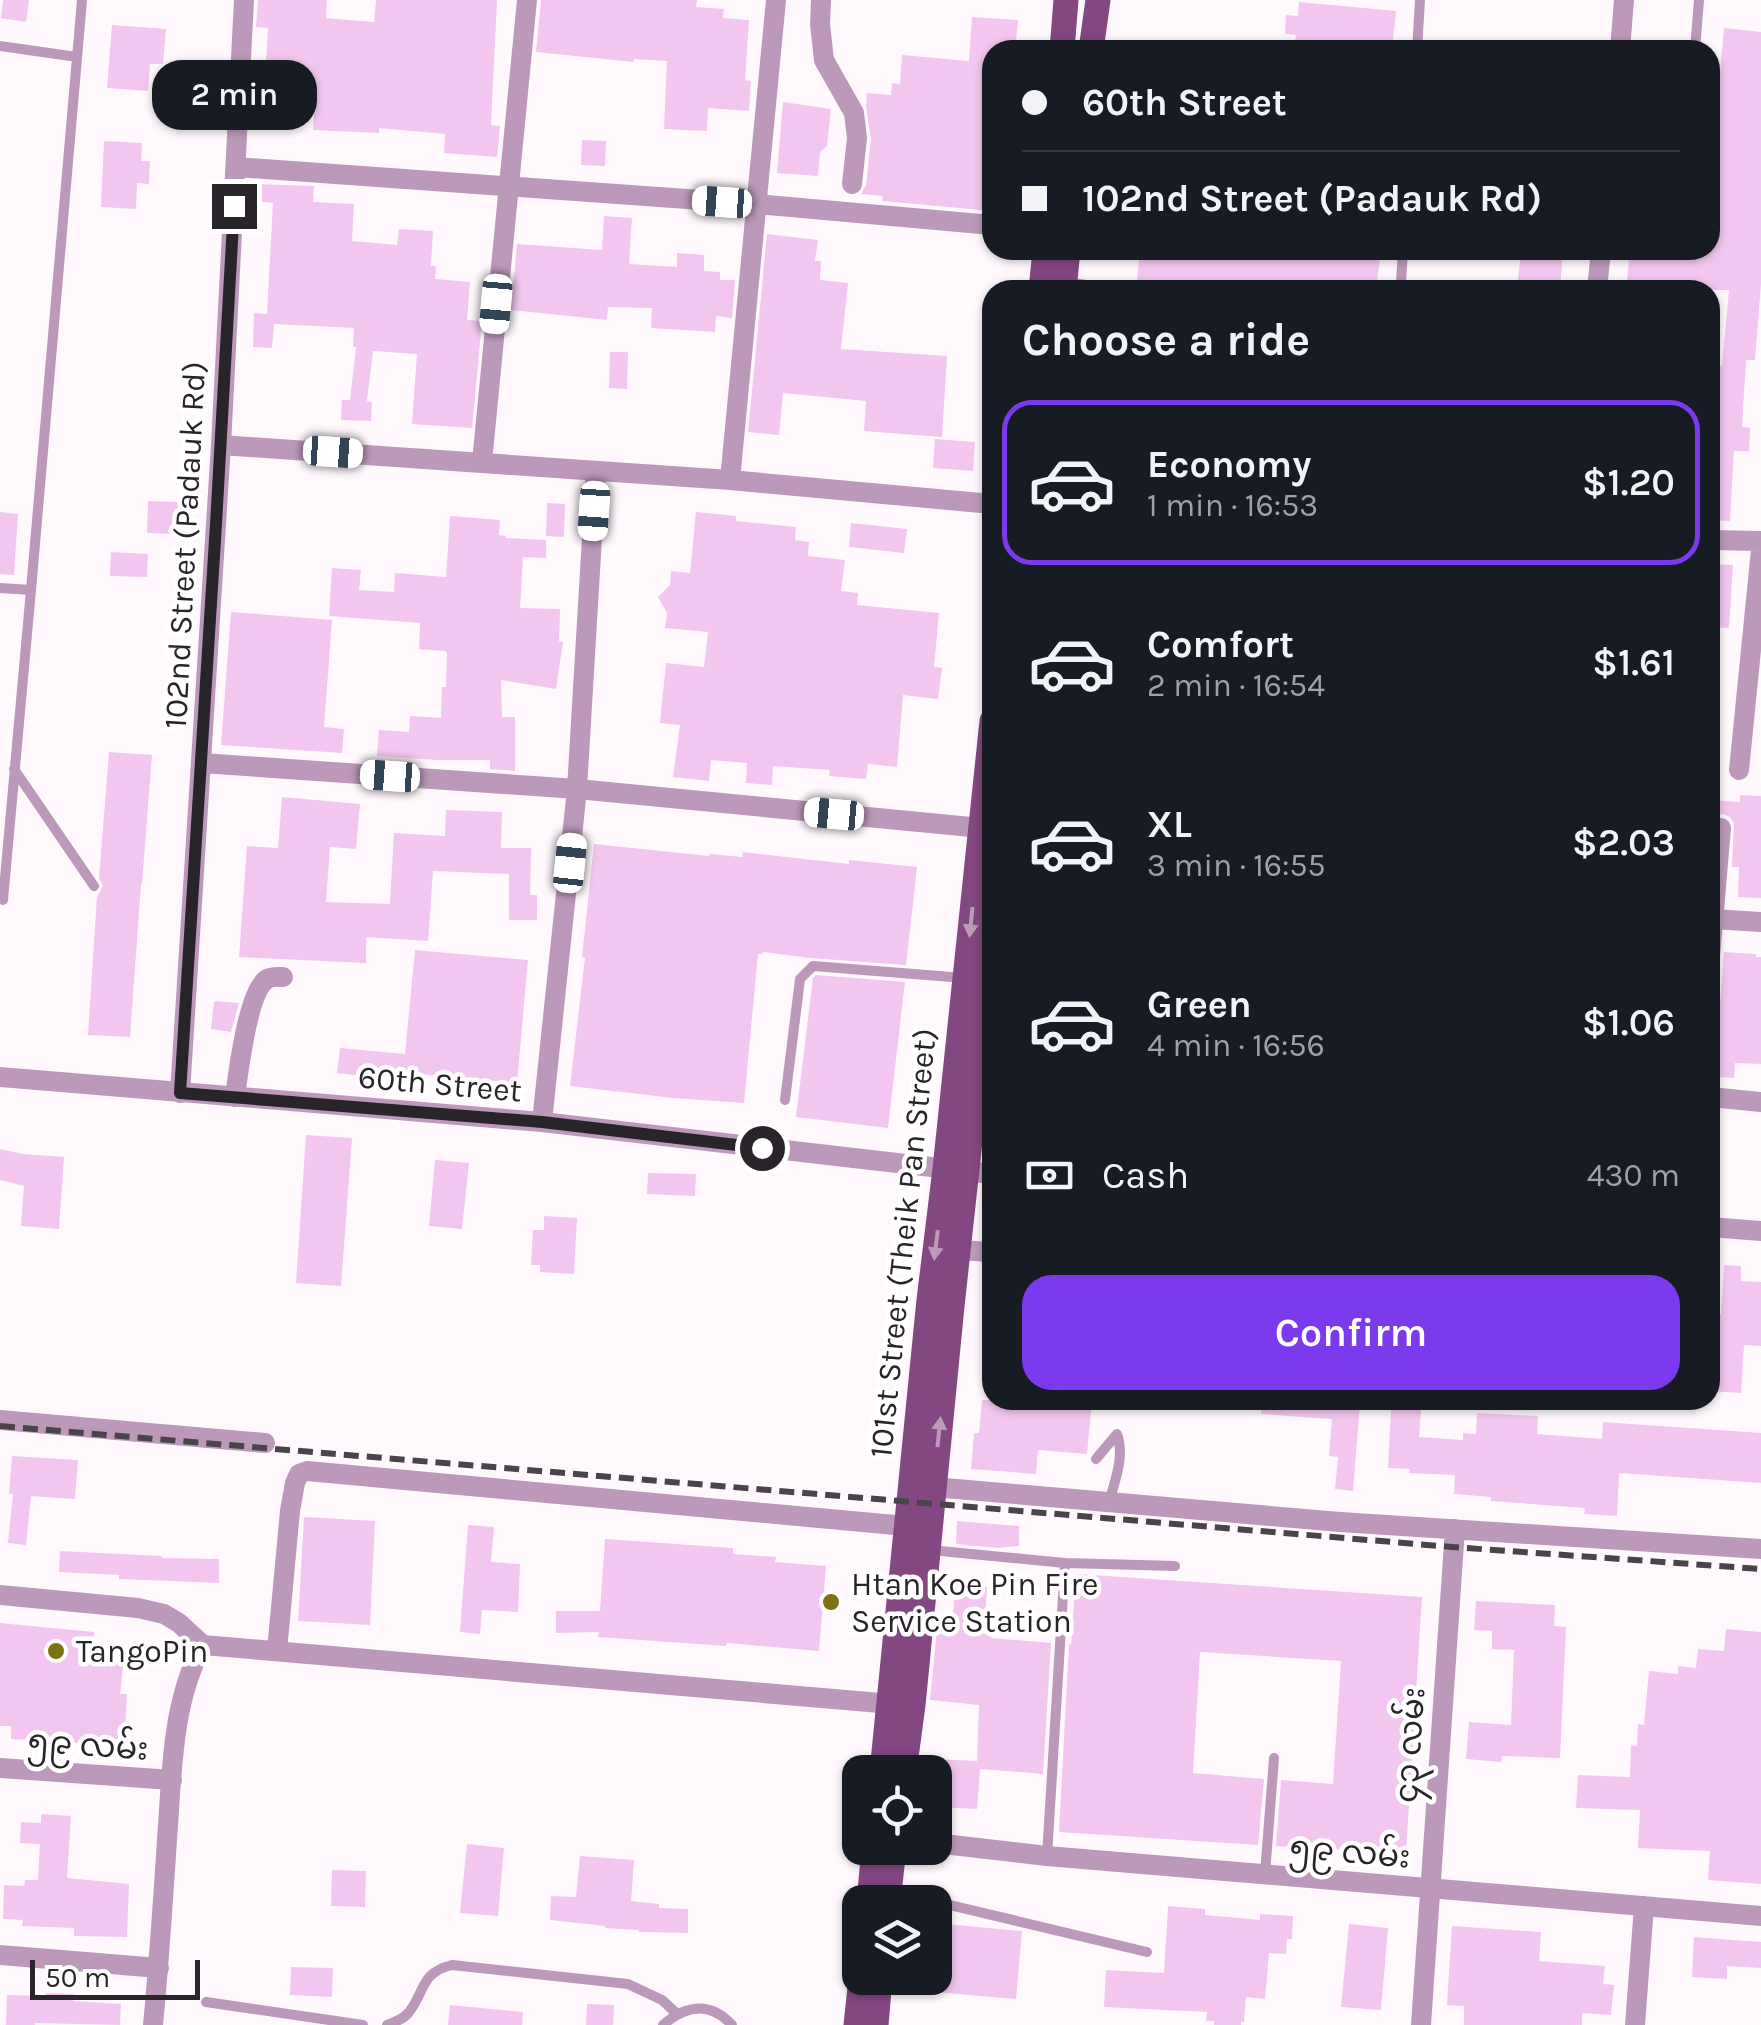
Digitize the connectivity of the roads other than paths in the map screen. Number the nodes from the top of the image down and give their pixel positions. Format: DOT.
graph roads {
  1 [pos="82,0"];
  2 [pos="244,0"];
  3 [pos="527,0"];
  4 [pos="776,0"];
  5 [pos="822,0"];
  6 [pos="1066,0"];
  7 [pos="1098,0"];
  8 [pos="1420,0"];
  9 [pos="1624,0"];
  10 [pos="1700,0"];
  11 [pos="1063,40"];
  12 [pos="1092,40"];
  13 [pos="1417,40"];
  14 [pos="1621,40"];
  15 [pos="1696,40"];
  16 [pos="0,46"];
  17 [pos="76,57"];
  18 [pos="236,167"];
  19 [pos="852,184"];
  20 [pos="508,186"];
  21 [pos="757,204"];
  22 [pos="982,224"];
  23 [pos="221,444"];
  24 [pos="482,462"];
  25 [pos="596,471"];
  26 [pos="730,480"];
  27 [pos="982,503"];
  28 [pos="1720,540"];
  29 [pos="1761,541"];
  30 [pos="1761,550"];
  31 [pos="0,588"];
  32 [pos="31,590"];
  33 [pos="202,763"];
  34 [pos="14,768"];
  35 [pos="1739,770"];
  36 [pos="577,789"];
  37 [pos="982,828"];
  38 [pos="1721,828"];
  39 [pos="1720,839"];
  40 [pos="94,886"];
  41 [pos="3,900"];
  42 [pos="982,903"];
  43 [pos="1720,919"];
  44 [pos="1761,922"];
  45 [pos="982,965"];
  46 [pos="283,977"];
  47 [pos="977,978"];
  48 [pos="0,1077"];
  49 [pos="180,1093"];
  50 [pos="235,1097"];
  51 [pos="1720,1099"];
  52 [pos="785,1100"];
  53 [pos="1761,1102"];
  54 [pos="542,1122"];
  55 [pos="968,1172"];
  56 [pos="1720,1228"];
  57 [pos="1761,1231"];
  58 [pos="958,1250"];
  59 [pos="982,1251"];
  60 [pos="940,1303"];
  61 [pos="933,1384"];
  62 [pos="0,1420"];
  63 [pos="265,1443"];
  64 [pos="1096,1459"];
  65 [pos="933,1487"];
  66 [pos="1108,1504"];
  67 [pos="906,1526"];
  68 [pos="1455,1529"];
  69 [pos="1761,1549"];
  70 [pos="929,1550"];
  71 [pos="1065,1563"];
  72 [pos="1175,1566"];
  73 [pos="0,1595"];
  74 [pos="203,1644"];
  75 [pos="277,1651"];
  76 [pos="901,1705"];
  77 [pos="887,1755"];
  78 [pos="903,1755"];
  79 [pos="1274,1758"];
  80 [pos="0,1768"];
  81 [pos="172,1780"];
  82 [pos="952,1845"];
  83 [pos="1047,1856"];
  84 [pos="1265,1875"];
  85 [pos="1431,1888"];
  86 [pos="1644,1906"];
  87 [pos="952,1912"];
  88 [pos="1761,1916"];
  89 [pos="1148,1952"];
  90 [pos="0,1954"];
  91 [pos="159,1968"];
  92 [pos="859,1995"];
  93 [pos="879,1995"];
  94 [pos="206,2002"];
  95 [pos="676,2013"];
  96 [pos="153,2025"];
  97 [pos="363,2025"];
  98 [pos="387,2025"];
  99 [pos="663,2025"];
  100 [pos="732,2025"];
  101 [pos="856,2025"];
  102 [pos="876,2025"];
  103 [pos="1421,2025"];
  104 [pos="1635,2025"];
  1 -- 17 [label="lane"];
  2 -- 18 [label="street, 102nd Street (Padauk Rd)"];
  3 -- 20 [label="street"];
  4 -- 21 [label="street"];
  5 -- 19 [label="street"];
  6 -- 11 [label="main road"];
  7 -- 12 [label="main road"];
  8 -- 13 [label="lane"];
  9 -- 14 [label="street"];
  10 -- 15 [label="lane"];
  16 -- 17 [label="lane"];
  17 -- 32 [label="lane"];
  18 -- 20 [label="street"];
  18 -- 23 [label="street, 102nd Street (Padauk Rd)"];
  20 -- 21 [label="street"];
  20 -- 24 [label="street"];
  21 -- 22 [label="street"];
  21 -- 26 [label="street"];
  23 -- 24 [label="street"];
  23 -- 33 [label="street, 102nd Street (Padauk Rd)"];
  24 -- 25 [label="street"];
  25 -- 26 [label="street"];
  25 -- 36 [label="street"];
  26 -- 27 [label="street"];
  28 -- 29 [label="street"];
  30 -- 35 [label="street"];
  31 -- 32 [label="lane"];
  32 -- 34 [label="lane"];
  33 -- 36 [label="street"];
  33 -- 49 [label="street, 102nd Street (Padauk Rd)"];
  34 -- 40 [label="lane"];
  34 -- 41 [label="lane"];
  36 -- 37 [label="street"];
  36 -- 54 [label="street"];
  38 -- 39 [label="street"];
  42 -- 47 [label="main road, 101st Street (Theik Pan Street), one-way"];
  43 -- 44 [label="street"];
  45 -- 47 [label="main road, 101st Street (Theik Pan Street)"];
  46 -- 50 [label="street"];
  47 -- 52 [label="lane"];
  47 -- 55 [label="main road, 101st Street (Theik Pan Street)"];
  48 -- 49 [label="street, 60th Street"];
  49 -- 50 [label="street, 60th Street"];
  50 -- 54 [label="street, 60th Street"];
  51 -- 53 [label="street"];
  54 -- 55 [label="street, 60th Street"];
  55 -- 58 [label="main road, 101st Street (Theik Pan Street)"];
  55 -- 60 [label="main road, 101st Street (Theik Pan Street), one-way"];
  56 -- 57 [label="street"];
  58 -- 59 [label="street"];
  58 -- 60 [label="main road, 101st Street (Theik Pan Street)"];
  60 -- 61 [label="main road, 101st Street (Theik Pan Street)"];
  65 -- 61 [label="main road, 101st Street (Theik Pan Street), one-way"];
  61 -- 67 [label="main road, 101st Street (Theik Pan Street)"];
  62 -- 63 [label="street"];
  64 -- 66 [label="lane"];
  65 -- 66 [label="street"];
  65 -- 70 [label="main road, 101st Street (Theik Pan Street)"];
  66 -- 68 [label="street"];
  67 -- 75 [label="street"];
  67 -- 76 [label="main road, 101st Street (Theik Pan Street)"];
  68 -- 69 [label="street"];
  68 -- 85 [label="street, ၄၃ လမ်း"];
  70 -- 71 [label="lane"];
  70 -- 76 [label="main road, 101st Street (Theik Pan Street)"];
  71 -- 72 [label="lane"];
  71 -- 83 [label="lane"];
  73 -- 74 [label="street"];
  74 -- 75 [label="street"];
  74 -- 81 [label="street"];
  75 -- 76 [label="street"];
  76 -- 77 [label="main road, 101st Street (Theik Pan Street)"];
  76 -- 78 [label="main road, 101st Street (Theik Pan Street)"];
  79 -- 84 [label="lane"];
  80 -- 81 [label="street, ၅၉ လမ်း"];
  81 -- 91 [label="street"];
  82 -- 83 [label="street, ၅၉ လမ်း"];
  83 -- 84 [label="street, ၅၉ လမ်း"];
  84 -- 85 [label="street, ၅၉ လမ်း"];
  85 -- 86 [label="street, ၅၉ လမ်း"];
  85 -- 103 [label="street, ၄၃ လမ်း"];
  86 -- 88 [label="street, ၅၉ လမ်း"];
  86 -- 104 [label="street"];
  87 -- 89 [label="lane"];
  90 -- 91 [label="street"];
  91 -- 96 [label="street"];
  92 -- 101 [label="main road"];
  93 -- 102 [label="main road"];
  94 -- 97 [label="lane"];
  95 -- 98 [label="lane"];
  95 -- 99 [label="lane"];
  95 -- 100 [label="lane"];
}
